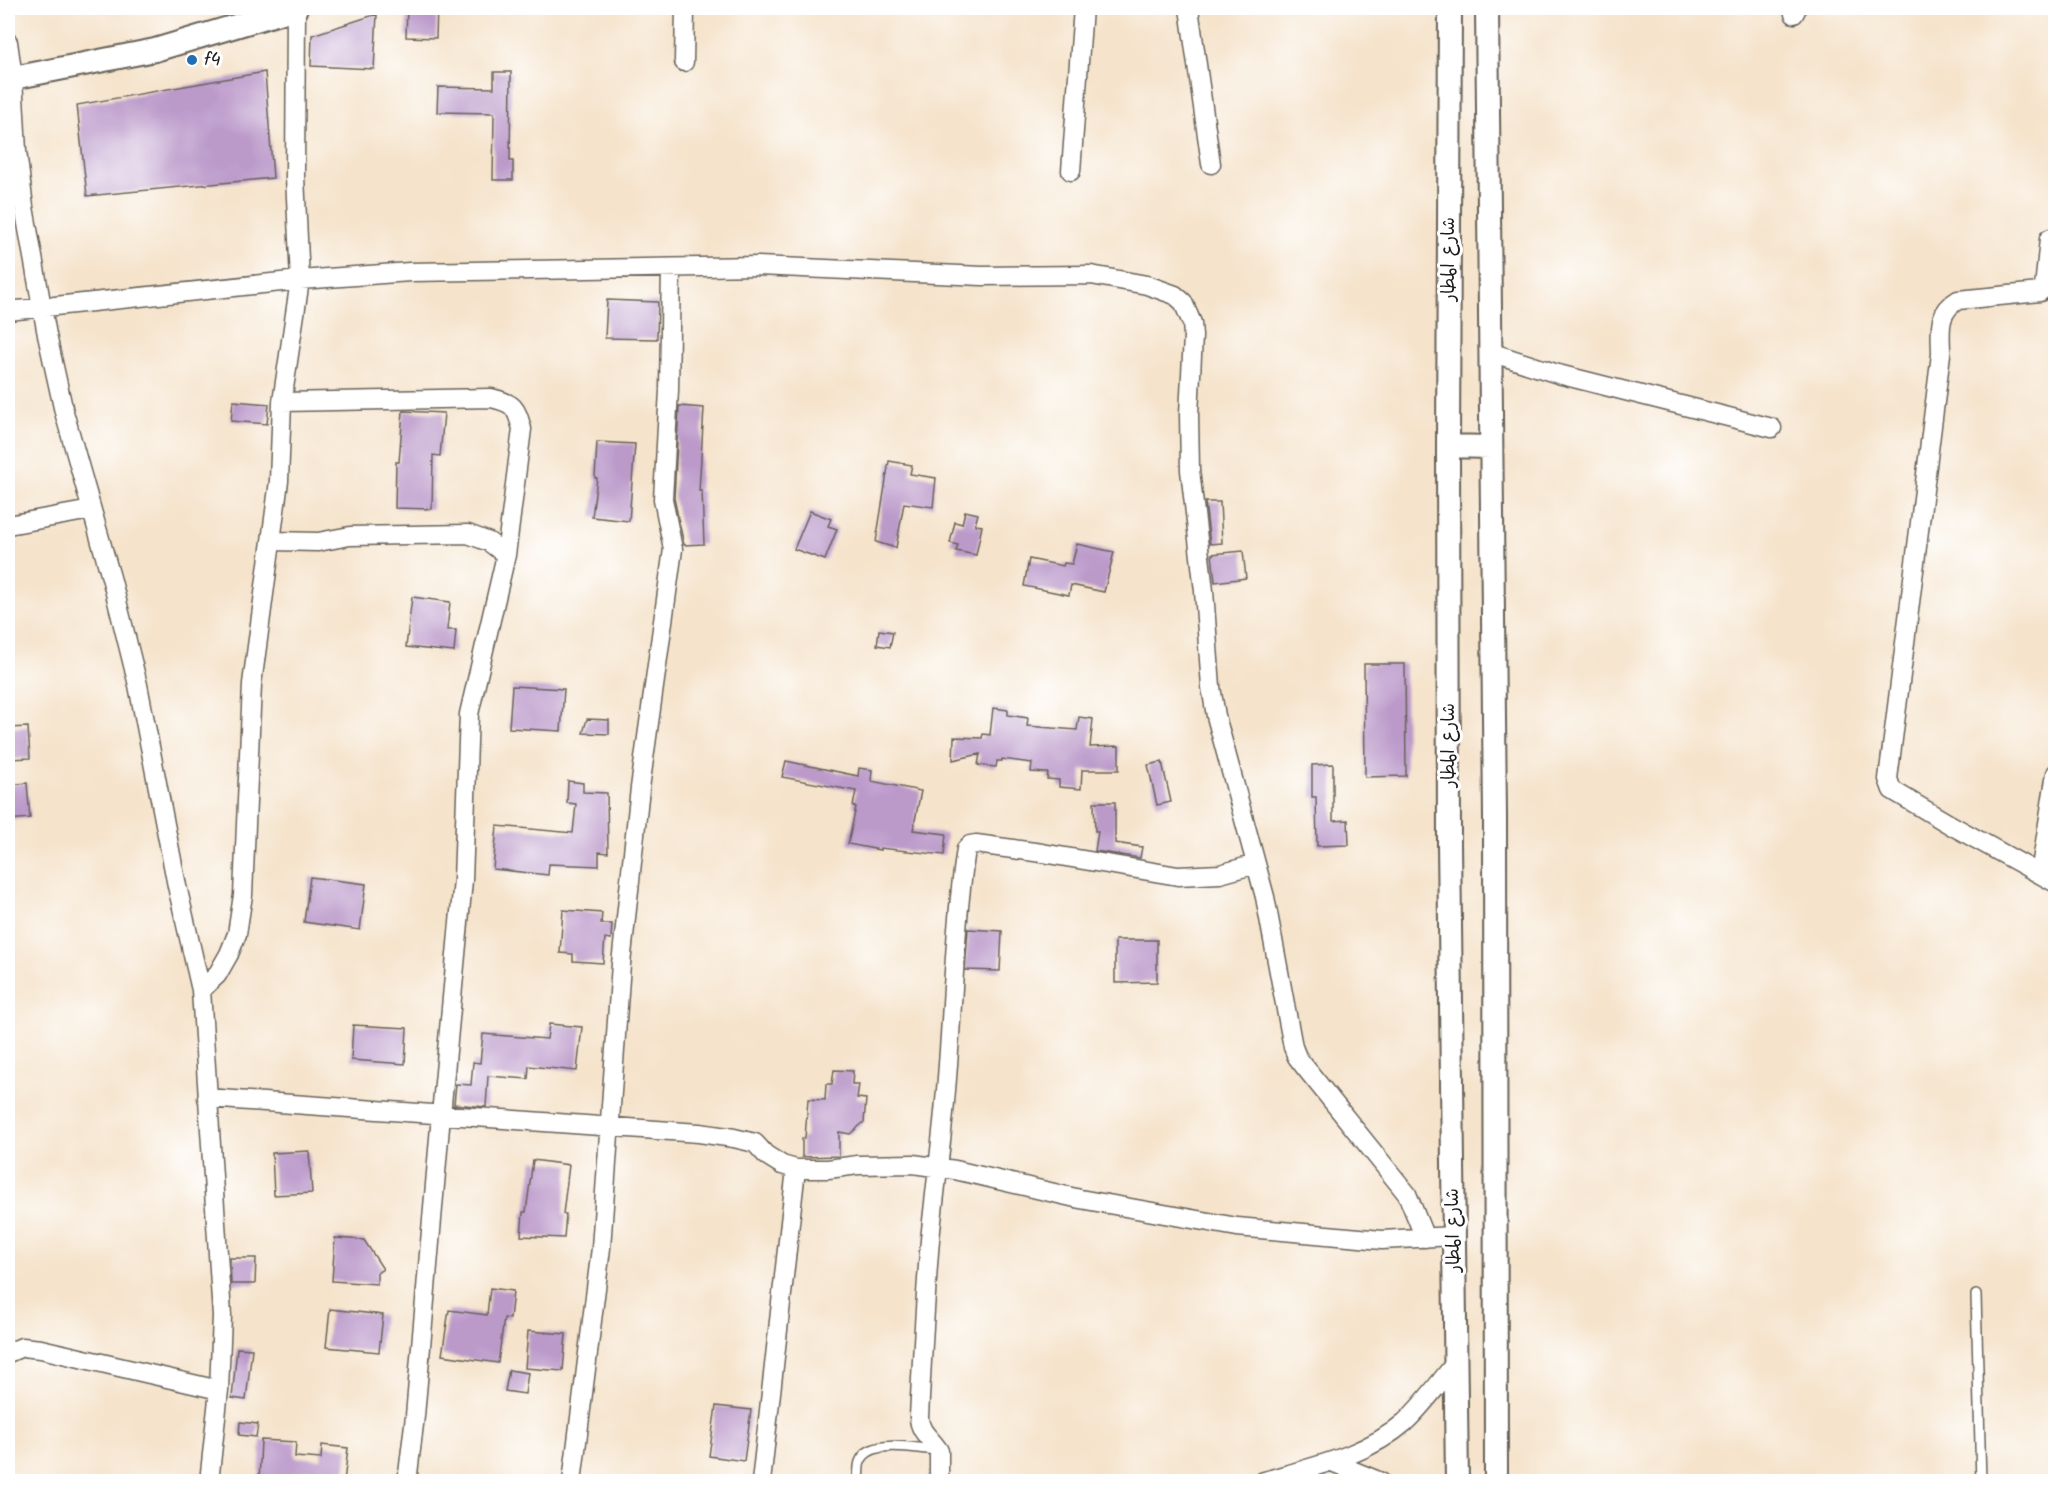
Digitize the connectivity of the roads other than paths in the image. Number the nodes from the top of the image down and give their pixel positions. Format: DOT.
graph roads {
  1 [pos="296,8"];
  2 [pos="685,8"];
  3 [pos="1083,8"];
  4 [pos="1189,8"];
  5 [pos="1450,8"];
  6 [pos="1487,8"];
  7 [pos="8,42"];
  8 [pos="684,62"];
  9 [pos="10,78"];
  10 [pos="1211,164"];
  11 [pos="1071,171"];
  12 [pos="2055,236"];
  13 [pos="671,268"];
  14 [pos="300,280"];
  15 [pos="42,307"];
  16 [pos="8,311"];
  17 [pos="1490,352"];
  18 [pos="282,402"];
  19 [pos="1772,429"];
  20 [pos="1448,446"];
  21 [pos="1491,447"];
  22 [pos="91,510"];
  23 [pos="8,525"];
  24 [pos="272,541"];
  25 [pos="506,555"];
  26 [pos="2055,773"];
  27 [pos="1257,864"];
  28 [pos="2048,879"];
  29 [pos="201,990"];
  30 [pos="207,1098"];
  31 [pos="441,1115"];
  32 [pos="608,1127"];
  33 [pos="796,1169"];
  34 [pos="939,1169"];
  35 [pos="1454,1236"];
  36 [pos="1425,1238"];
  37 [pos="1976,1296"];
  38 [pos="8,1334"];
  39 [pos="15,1350"];
  40 [pos="1456,1362"];
  41 [pos="219,1390"];
  42 [pos="939,1451"];
  43 [pos="1332,1462"];
  44 [pos="209,1482"];
  45 [pos="407,1482"];
  46 [pos="572,1482"];
  47 [pos="761,1482"];
  48 [pos="858,1482"];
  49 [pos="939,1482"];
  50 [pos="1261,1482"];
  51 [pos="1382,1482"];
  52 [pos="1457,1482"];
  53 [pos="1496,1482"];
  54 [pos="1981,1482"];
  1 -- 9 [label="street"];
  1 -- 14 [label="street"];
  2 -- 8 [label="street"];
  3 -- 11 [label="street"];
  4 -- 10 [label="street"];
  5 -- 20 [label="street, شارع المطار"];
  6 -- 17 [label="street"];
  7 -- 9 [label="street"];
  9 -- 15 [label="street"];
  12 -- 28 [label="street"];
  13 -- 14 [label="street"];
  13 -- 27 [label="street"];
  13 -- 32 [label="street"];
  14 -- 15 [label="street"];
  14 -- 18 [label="street"];
  15 -- 16 [label="street"];
  15 -- 22 [label="street"];
  17 -- 19 [label="street"];
  17 -- 21 [label="street"];
  18 -- 24 [label="street"];
  18 -- 25 [label="street"];
  20 -- 21 [label="street"];
  20 -- 35 [label="street, شارع المطار"];
  21 -- 53 [label="street"];
  22 -- 23 [label="street"];
  22 -- 29 [label="street"];
  24 -- 25 [label="street"];
  24 -- 29 [label="street"];
  25 -- 31 [label="street"];
  26 -- 28 [label="street"];
  27 -- 34 [label="street"];
  27 -- 36 [label="street"];
  29 -- 30 [label="street"];
  30 -- 31 [label="street"];
  30 -- 41 [label="street"];
  31 -- 32 [label="street"];
  31 -- 45 [label="street"];
  32 -- 33 [label="street"];
  32 -- 46 [label="street"];
  33 -- 34 [label="street"];
  33 -- 47 [label="street"];
  34 -- 36 [label="street"];
  34 -- 42 [label="street"];
  35 -- 36 [label="street"];
  35 -- 40 [label="street, شارع المطار"];
  37 -- 54 [label="lane"];
  38 -- 39 [label="street"];
  39 -- 41 [label="street"];
  40 -- 43 [label="street"];
  40 -- 52 [label="street, شارع المطار"];
  41 -- 44 [label="street"];
  42 -- 48 [label="lane"];
  42 -- 49 [label="street"];
  43 -- 50 [label="street"];
  43 -- 51 [label="street"];
}
